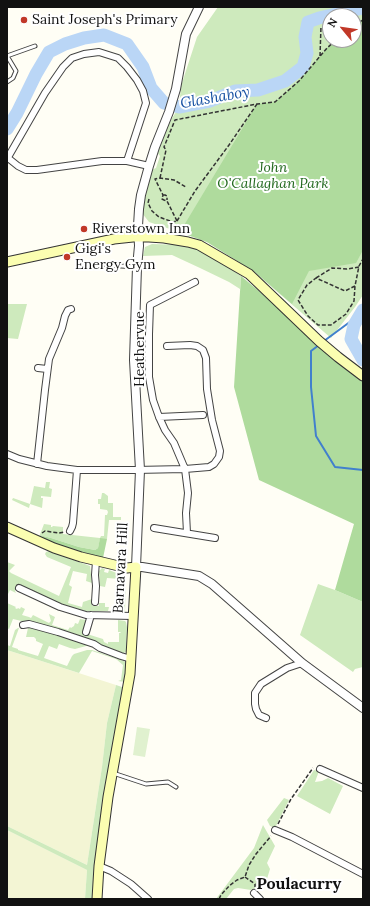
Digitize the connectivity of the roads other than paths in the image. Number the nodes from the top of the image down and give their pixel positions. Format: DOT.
graph roads {
  1 [pos="199,7"];
  2 [pos="34,46"];
  3 [pos="7,82"];
  4 [pos="8,158"];
  5 [pos="127,161"];
  6 [pos="148,166"];
  7 [pos="139,236"];
  8 [pos="7,262"];
  9 [pos="106,265"];
  10 [pos="137,267"];
  11 [pos="195,282"];
  12 [pos="71,309"];
  13 [pos="167,346"];
  14 [pos="38,368"];
  15 [pos="47,369"];
  16 [pos="363,376"];
  17 [pos="203,415"];
  18 [pos="159,417"];
  19 [pos="7,454"];
  20 [pos="37,464"];
  21 [pos="185,469"];
  22 [pos="77,470"];
  23 [pos="140,470"];
  24 [pos="7,527"];
  25 [pos="154,528"];
  26 [pos="70,531"];
  27 [pos="187,533"];
  28 [pos="215,538"];
  29 [pos="96,561"];
  30 [pos="136,567"];
  31 [pos="19,588"];
  32 [pos="95,602"];
  33 [pos="91,615"];
  34 [pos="133,616"];
  35 [pos="23,625"];
  36 [pos="86,632"];
  37 [pos="132,659"];
  38 [pos="302,663"];
  39 [pos="363,708"];
  40 [pos="266,718"];
  41 [pos="320,769"];
  42 [pos="113,773"];
  43 [pos="176,787"];
  44 [pos="363,788"];
  45 [pos="275,830"];
  46 [pos="99,866"];
  47 [pos="363,874"];
  48 [pos="254,893"];
  49 [pos="97,899"];
  50 [pos="148,899"];
  51 [pos="260,899"];
  1 -- 6 [label="street, Barnavara Hill"];
  2 -- 3 [label="lane"];
  4 -- 5 [label="street"];
  4 -- 5 [label="street"];
  5 -- 6 [label="street"];
  6 -- 7 [label="street, Barnavara Hill"];
  7 -- 8 [label="main road"];
  7 -- 10 [label="street, Barnavara Hill"];
  7 -- 16 [label="main road"];
  9 -- 10 [label="lane"];
  10 -- 23 [label="street, Barnavara Hill"];
  11 -- 18 [label="street, Heathervue"];
  12 -- 15 [label="street"];
  13 -- 21 [label="street, Heathervue"];
  14 -- 15 [label="street"];
  15 -- 20 [label="street"];
  17 -- 18 [label="street"];
  18 -- 21 [label="street, Heathervue"];
  19 -- 20 [label="street, Heathervue"];
  20 -- 22 [label="street, Heathervue"];
  21 -- 23 [label="street, Heathervue"];
  21 -- 27 [label="street, Heathervue"];
  22 -- 23 [label="street, Heathervue"];
  22 -- 26 [label="street"];
  23 -- 30 [label="street, Barnavara Hill"];
  24 -- 29 [label="main road"];
  25 -- 27 [label="street"];
  27 -- 28 [label="street"];
  29 -- 30 [label="main road"];
  29 -- 32 [label="street"];
  30 -- 34 [label="main road, Barnavara Hill"];
  30 -- 38 [label="street"];
  31 -- 33 [label="street"];
  33 -- 34 [label="street"];
  33 -- 36 [label="street"];
  34 -- 37 [label="main road, Barnavara Hill"];
  35 -- 37 [label="street"];
  37 -- 42 [label="main road, Barnavara Hill"];
  38 -- 39 [label="street"];
  38 -- 40 [label="street"];
  41 -- 44 [label="street"];
  42 -- 43 [label="lane"];
  42 -- 46 [label="main road, Barnavara Hill"];
  45 -- 47 [label="street"];
  46 -- 49 [label="main road, Barnavara Hill"];
  46 -- 50 [label="street"];
  48 -- 51 [label="street"];
}
